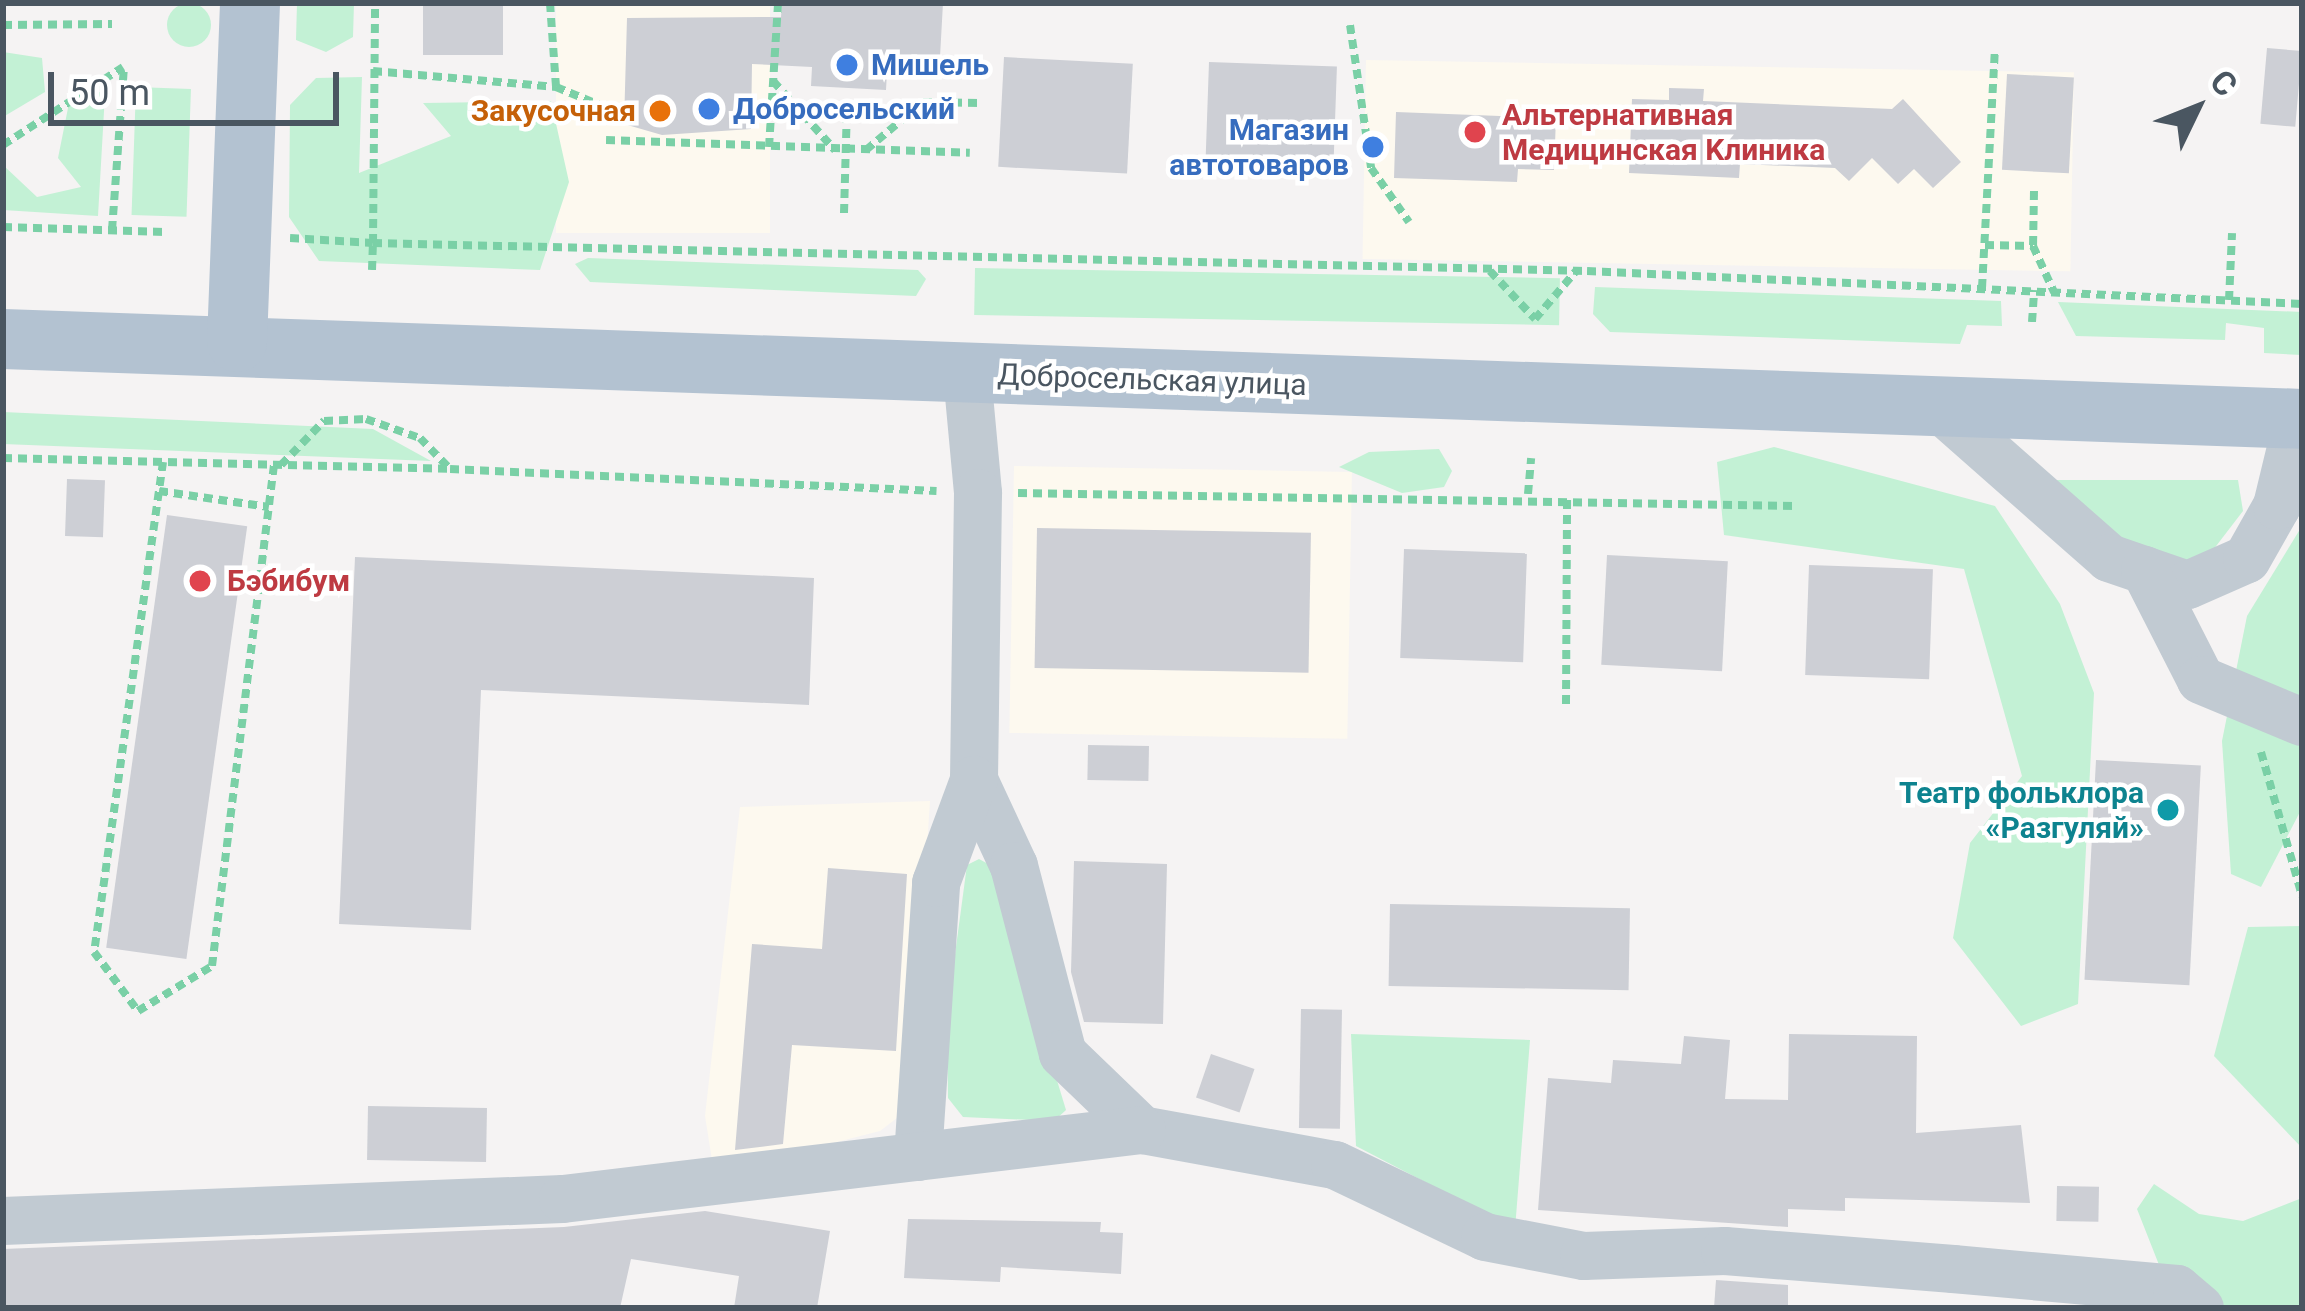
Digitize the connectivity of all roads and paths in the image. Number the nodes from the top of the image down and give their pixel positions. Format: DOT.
graph roads {
  1 [pos="250,3"];
  2 [pos="375,3"];
  3 [pos="550,3"];
  4 [pos="778,3"];
  5 [pos="112,24"];
  6 [pos="3,25"];
  7 [pos="1350,25"];
  8 [pos="1995,50"];
  9 [pos="373,70"];
  10 [pos="772,79"];
  11 [pos="556,87"];
  12 [pos="979,103"];
  13 [pos="847,105"];
  14 [pos="607,108"];
  15 [pos="606,140"];
  16 [pos="3,145"];
  17 [pos="769,147"];
  18 [pos="841,151"];
  19 [pos="865,151"];
  20 [pos="970,153"];
  21 [pos="2034,191"];
  22 [pos="844,214"];
  23 [pos="1409,222"];
  24 [pos="3,227"];
  25 [pos="112,230"];
  26 [pos="166,232"];
  27 [pos="2232,233"];
  28 [pos="290,238"];
  29 [pos="373,243"];
  30 [pos="1985,245"];
  31 [pos="2033,246"];
  32 [pos="372,270"];
  33 [pos="1490,270"];
  34 [pos="1576,271"];
  35 [pos="1982,288"];
  36 [pos="2034,290"];
  37 [pos="2054,292"];
  38 [pos="2229,300"];
  39 [pos="2302,304"];
  40 [pos="2032,322"];
  41 [pos="3,339"];
  42 [pos="238,342"];
  43 [pos="967,374"];
  44 [pos="1947,415"];
  45 [pos="366,419"];
  46 [pos="2300,419"];
  47 [pos="3,458"];
  48 [pos="1531,458"];
  49 [pos="163,462"];
  50 [pos="278,465"];
  51 [pos="450,469"];
  52 [pos="159,490"];
  53 [pos="1567,496"];
  54 [pos="1796,506"];
  55 [pos="268,507"];
  56 [pos="2145,570"];
  57 [pos="2246,699"];
  58 [pos="1566,704"];
  59 [pos="2302,722"];
  60 [pos="974,780"];
  61 [pos="2302,896"];
  62 [pos="1142,1130"];
  63 [pos="918,1156"];
  64 [pos="3,1221"];
  65 [pos="2200,1308"];
  1 -- 42 [label="main road"];
  2 -- 9 [label="path"];
  3 -- 11 [label="path"];
  4 -- 10 [label="path"];
  5 -- 6 [label="path"];
  7 -- 23 [label="path"];
  8 -- 30 [label="path"];
  9 -- 11 [label="path"];
  9 -- 29 [label="path"];
  10 -- 17 [label="path"];
  10 -- 18 [label="path"];
  11 -- 14 [label="path"];
  12 -- 19 [label="path"];
  13 -- 18 [label="path"];
  15 -- 17 [label="path"];
  16 -- 25 [label="path"];
  17 -- 18 [label="path"];
  18 -- 19 [label="path"];
  18 -- 22 [label="path"];
  19 -- 20 [label="path"];
  21 -- 31 [label="path"];
  24 -- 25 [label="path"];
  25 -- 26 [label="path"];
  27 -- 38 [label="path"];
  28 -- 29 [label="path"];
  29 -- 32 [label="path"];
  29 -- 33 [label="path"];
  30 -- 31 [label="path"];
  30 -- 35 [label="path"];
  31 -- 37 [label="path"];
  33 -- 34 [label="path"];
  33 -- 34 [label="path"];
  34 -- 35 [label="path"];
  35 -- 36 [label="path"];
  36 -- 37 [label="path"];
  36 -- 40 [label="path"];
  37 -- 38 [label="path"];
  38 -- 39 [label="path"];
  41 -- 42 [label="main road, Добросельская улица"];
  42 -- 43 [label="main road, Добросельская улица"];
  43 -- 44 [label="main road, Добросельская улица"];
  43 -- 60 [label="street"];
  44 -- 46 [label="main road, Добросельская улица"];
  44 -- 56 [label="street"];
  45 -- 50 [label="path"];
  46 -- 56 [label="street"];
  47 -- 49 [label="path"];
  48 -- 53 [label="path"];
  49 -- 50 [label="path"];
  49 -- 52 [label="path"];
  50 -- 51 [label="path"];
  50 -- 55 [label="path"];
  52 -- 55 [label="path"];
  52 -- 55 [label="path"];
  53 -- 54 [label="path"];
  53 -- 58 [label="path"];
  56 -- 57 [label="street"];
  57 -- 59 [label="street"];
  57 -- 61 [label="path"];
  60 -- 62 [label="street"];
  60 -- 63 [label="street"];
  62 -- 63 [label="street"];
  62 -- 65 [label="street"];
  63 -- 64 [label="street"];
}
